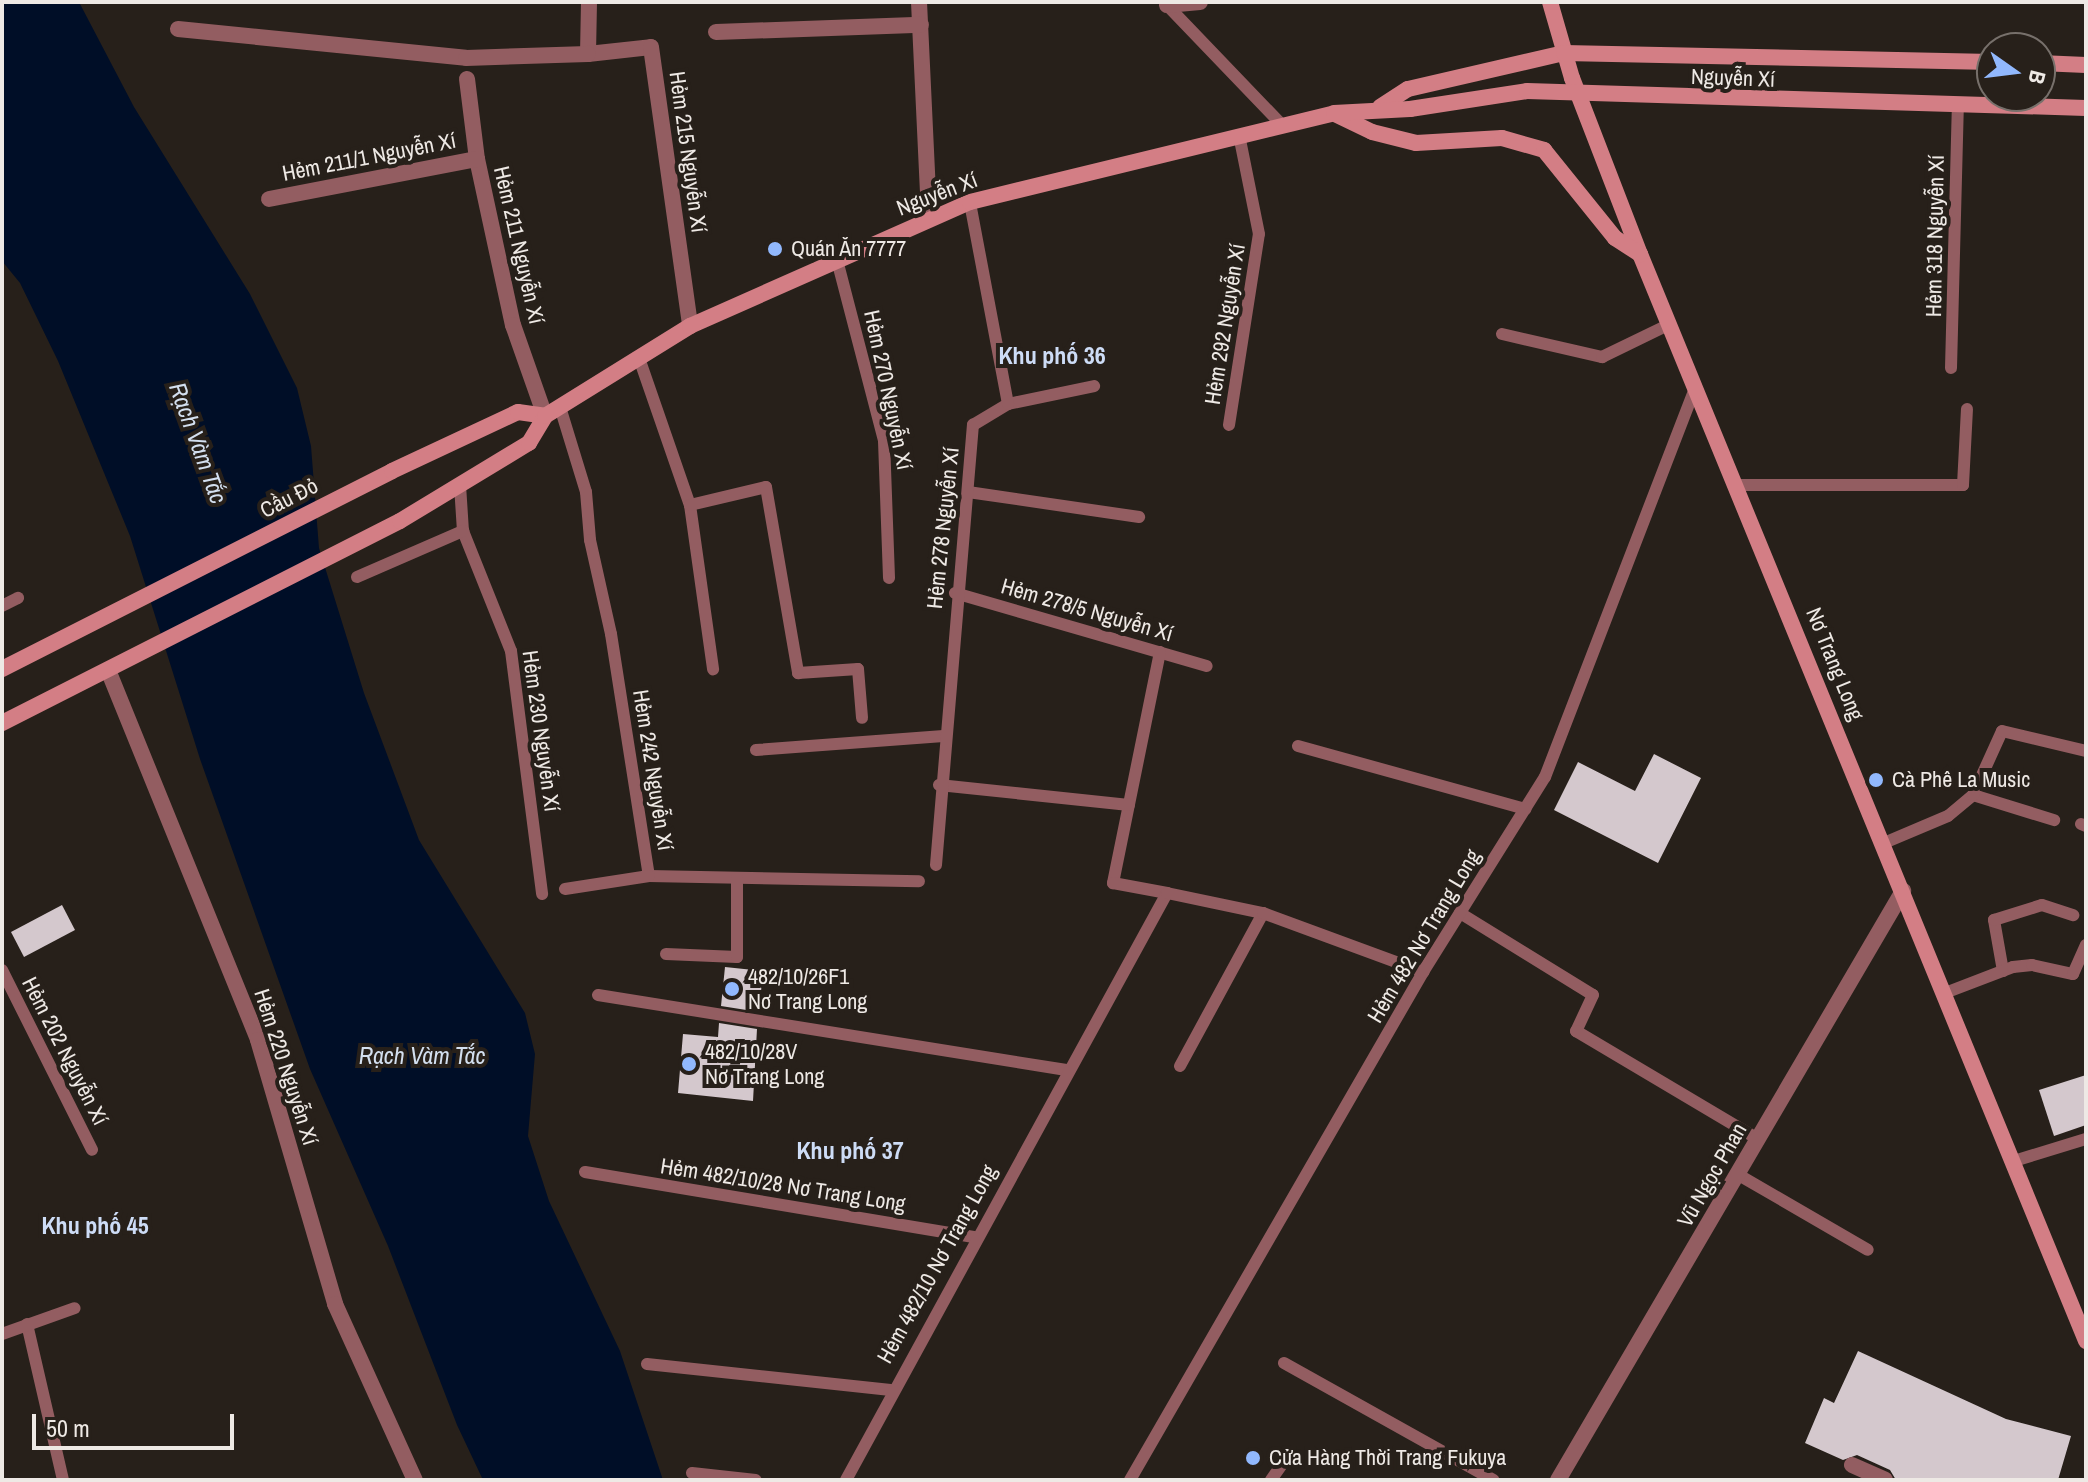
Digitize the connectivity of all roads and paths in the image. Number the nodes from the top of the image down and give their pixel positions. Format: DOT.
graph roads {
  1 [pos="589,2"];
  2 [pos="919,2"];
  3 [pos="1200,2"];
  4 [pos="1550,2"];
  5 [pos="1166,4"];
  6 [pos="921,25"];
  7 [pos="178,29"];
  8 [pos="716,32"];
  9 [pos="1564,53"];
  10 [pos="588,54"];
  11 [pos="1976,62"];
  12 [pos="2056,64"];
  13 [pos="2086,65"];
  14 [pos="467,79"];
  15 [pos="1579,95"];
  16 [pos="1958,106"];
  17 [pos="1380,107"];
  18 [pos="2086,108"];
  19 [pos="1334,113"];
  20 [pos="1282,125"];
  21 [pos="1239,135"];
  22 [pos="477,159"];
  23 [pos="269,199"];
  24 [pos="970,202"];
  25 [pos="929,218"];
  26 [pos="1640,254"];
  27 [pos="837,260"];
  28 [pos="1668,325"];
  29 [pos="690,326"];
  30 [pos="1502,334"];
  31 [pos="639,358"];
  32 [pos="1951,368"];
  33 [pos="1094,386"];
  34 [pos="1696,386"];
  35 [pos="1008,404"];
  36 [pos="560,407"];
  37 [pos="1967,409"];
  38 [pos="545,416"];
  39 [pos="1229,425"];
  40 [pos="392,471"];
  41 [pos="460,485"];
  42 [pos="1739,485"];
  43 [pos="968,492"];
  44 [pos="690,505"];
  45 [pos="1139,517"];
  46 [pos="463,531"];
  47 [pos="357,577"];
  48 [pos="889,578"];
  49 [pos="955,593"];
  50 [pos="18,598"];
  51 [pos="2,606"];
  52 [pos="1160,652"];
  53 [pos="1207,666"];
  54 [pos="2,669"];
  55 [pos="713,669"];
  56 [pos="108,670"];
  57 [pos="862,718"];
  58 [pos="2,723"];
  59 [pos="943,736"];
  60 [pos="1298,746"];
  61 [pos="756,750"];
  62 [pos="2086,751"];
  63 [pos="939,785"];
  64 [pos="1973,795"];
  65 [pos="1129,805"];
  66 [pos="1525,809"];
  67 [pos="2054,820"];
  68 [pos="1884,843"];
  69 [pos="936,865"];
  70 [pos="649,876"];
  71 [pos="737,878"];
  72 [pos="919,881"];
  73 [pos="565,889"];
  74 [pos="1903,891"];
  75 [pos="1167,893"];
  76 [pos="542,894"];
  77 [pos="1263,913"];
  78 [pos="1460,913"];
  79 [pos="2073,915"];
  80 [pos="2086,945"];
  81 [pos="666,954"];
  82 [pos="2,970"];
  83 [pos="2003,971"];
  84 [pos="1423,972"];
  85 [pos="1945,993"];
  86 [pos="598,995"];
  87 [pos="1180,1066"];
  88 [pos="1068,1070"];
  89 [pos="1758,1139"];
  90 [pos="2086,1139"];
  91 [pos="92,1150"];
  92 [pos="2014,1161"];
  93 [pos="585,1172"];
  94 [pos="1737,1174"];
  95 [pos="974,1237"];
  96 [pos="1868,1250"];
  97 [pos="75,1308"];
  98 [pos="27,1324"];
  99 [pos="2,1334"];
  100 [pos="2086,1341"];
  101 [pos="1284,1363"];
  102 [pos="647,1364"];
  103 [pos="891,1390"];
  104 [pos="1282,1464"];
  105 [pos="1852,1465"];
  106 [pos="692,1473"];
  107 [pos="63,1480"];
  108 [pos="415,1480"];
  109 [pos="756,1480"];
  110 [pos="846,1480"];
  111 [pos="1130,1480"];
  112 [pos="1271,1480"];
  113 [pos="1493,1480"];
  114 [pos="1558,1480"];
  115 [pos="1885,1480"];
  1 -- 10 [label="street"];
  2 -- 6 [label="street"];
  3 -- 5 [label="street"];
  4 -- 9 [label="main road, Nơ Trang Long"];
  5 -- 20 [label="lane"];
  6 -- 8 [label="street"];
  6 -- 25 [label="street"];
  7 -- 10 [label="street, Hẻm 215 Nguyễn Xí"];
  9 -- 11 [label="main road, Nguyễn Xí"];
  9 -- 15 [label="main road, Nơ Trang Long"];
  9 -- 17 [label="main road, Nguyễn Xí"];
  10 -- 29 [label="street, Hẻm 215 Nguyễn Xí"];
  12 -- 13 [label="main road"];
  14 -- 22 [label="street, Hẻm 211 Nguyễn Xí"];
  15 -- 16 [label="main road, Nguyễn Xí"];
  15 -- 17 [label="main road, Nguyễn Xí"];
  15 -- 26 [label="main road, Nơ Trang Long"];
  16 -- 18 [label="main road, Nguyễn Xí"];
  16 -- 32 [label="lane, Hẻm 318 Nguyễn Xí"];
  17 -- 19 [label="main road, Nguyễn Xí"];
  19 -- 20 [label="main road, Nguyễn Xí"];
  19 -- 26 [label="main road"];
  20 -- 21 [label="main road, Nguyễn Xí"];
  21 -- 24 [label="main road, Nguyễn Xí"];
  21 -- 39 [label="lane, Hẻm 292 Nguyễn Xí"];
  22 -- 23 [label="street, Hẻm 211/1 Nguyễn Xí"];
  22 -- 38 [label="street, Hẻm 211 Nguyễn Xí"];
  24 -- 25 [label="main road, Nguyễn Xí"];
  24 -- 35 [label="lane"];
  25 -- 27 [label="main road, Nguyễn Xí"];
  26 -- 28 [label="main road, Nơ Trang Long"];
  27 -- 29 [label="main road, Nguyễn Xí"];
  27 -- 48 [label="lane, Hẻm 270 Nguyễn Xí"];
  28 -- 30 [label="lane"];
  28 -- 34 [label="main road, Nơ Trang Long"];
  29 -- 31 [label="main road, Nguyễn Xí"];
  31 -- 36 [label="main road, Nguyễn Xí"];
  31 -- 44 [label="lane"];
  33 -- 35 [label="lane"];
  34 -- 42 [label="main road, Nơ Trang Long"];
  34 -- 66 [label="lane, Hẻm 482 Nơ Trang Long"];
  35 -- 43 [label="lane, Hẻm 278 Nguyễn Xí"];
  36 -- 38 [label="main road, Nguyễn Xí"];
  36 -- 70 [label="lane, Hẻm 242 Nguyễn Xí"];
  37 -- 42 [label="lane"];
  38 -- 40 [label="main road, Nguyễn Xí"];
  38 -- 41 [label="main road, Nguyễn Xí"];
  40 -- 54 [label="main road, Cầu Đỏ"];
  41 -- 46 [label="lane, Hẻm 230 Nguyễn Xí"];
  41 -- 56 [label="main road, Nguyễn Xí"];
  42 -- 68 [label="main road, Nơ Trang Long"];
  43 -- 45 [label="lane"];
  43 -- 49 [label="lane, Hẻm 278 Nguyễn Xí"];
  44 -- 55 [label="lane"];
  44 -- 57 [label="lane"];
  46 -- 47 [label="lane"];
  46 -- 76 [label="lane, Hẻm 230 Nguyễn Xí"];
  49 -- 52 [label="lane, Hẻm 278/5 Nguyễn Xí"];
  49 -- 59 [label="lane, Hẻm 278 Nguyễn Xí"];
  50 -- 51 [label="lane"];
  52 -- 53 [label="lane, Hẻm 278/5 Nguyễn Xí"];
  52 -- 65 [label="lane"];
  56 -- 58 [label="main road"];
  56 -- 108 [label="street, Hẻm 220 Nguyễn Xí"];
  59 -- 61 [label="lane"];
  59 -- 63 [label="lane, Hẻm 278 Nguyễn Xí"];
  60 -- 66 [label="lane"];
  62 -- 64 [label="lane"];
  63 -- 65 [label="lane"];
  63 -- 69 [label="lane, Hẻm 278 Nguyễn Xí"];
  64 -- 67 [label="lane"];
  64 -- 68 [label="lane"];
  65 -- 75 [label="lane"];
  66 -- 78 [label="lane, Hẻm 482 Nơ Trang Long"];
  68 -- 74 [label="main road, Nơ Trang Long"];
  70 -- 71 [label="lane, Hẻm 242 Nguyễn Xí"];
  70 -- 73 [label="lane"];
  71 -- 72 [label="lane, Hẻm 242 Nguyễn Xí"];
  71 -- 81 [label="lane"];
  74 -- 85 [label="main road, Nơ Trang Long"];
  74 -- 89 [label="street, Vũ Ngọc Phan"];
  75 -- 77 [label="lane"];
  75 -- 88 [label="lane, Hẻm 482/10 Nơ Trang Long"];
  77 -- 84 [label="lane"];
  77 -- 87 [label="lane"];
  78 -- 84 [label="lane, Hẻm 482 Nơ Trang Long"];
  78 -- 89 [label="lane"];
  79 -- 83 [label="lane"];
  80 -- 83 [label="lane"];
  82 -- 91 [label="lane, Hẻm 202 Nguyễn Xí"];
  83 -- 85 [label="lane"];
  84 -- 111 [label="lane, Hẻm 482 Nơ Trang Long"];
  85 -- 92 [label="main road, Nơ Trang Long"];
  86 -- 88 [label="lane"];
  88 -- 95 [label="lane, Hẻm 482/10 Nơ Trang Long"];
  89 -- 94 [label="street, Vũ Ngọc Phan"];
  90 -- 92 [label="lane"];
  92 -- 100 [label="main road, Nơ Trang Long"];
  93 -- 95 [label="lane, Hẻm 482/10/28 Nơ Trang Long"];
  94 -- 96 [label="lane"];
  94 -- 114 [label="street, Vũ Ngọc Phan"];
  95 -- 103 [label="lane, Hẻm 482/10 Nơ Trang Long"];
  97 -- 98 [label="lane"];
  98 -- 99 [label="lane"];
  98 -- 107 [label="lane"];
  101 -- 113 [label="lane"];
  102 -- 103 [label="lane"];
  103 -- 110 [label="lane, Hẻm 482/10 Nơ Trang Long"];
  104 -- 112 [label="lane"];
  105 -- 115 [label="street"];
  106 -- 109 [label="lane"];
}
